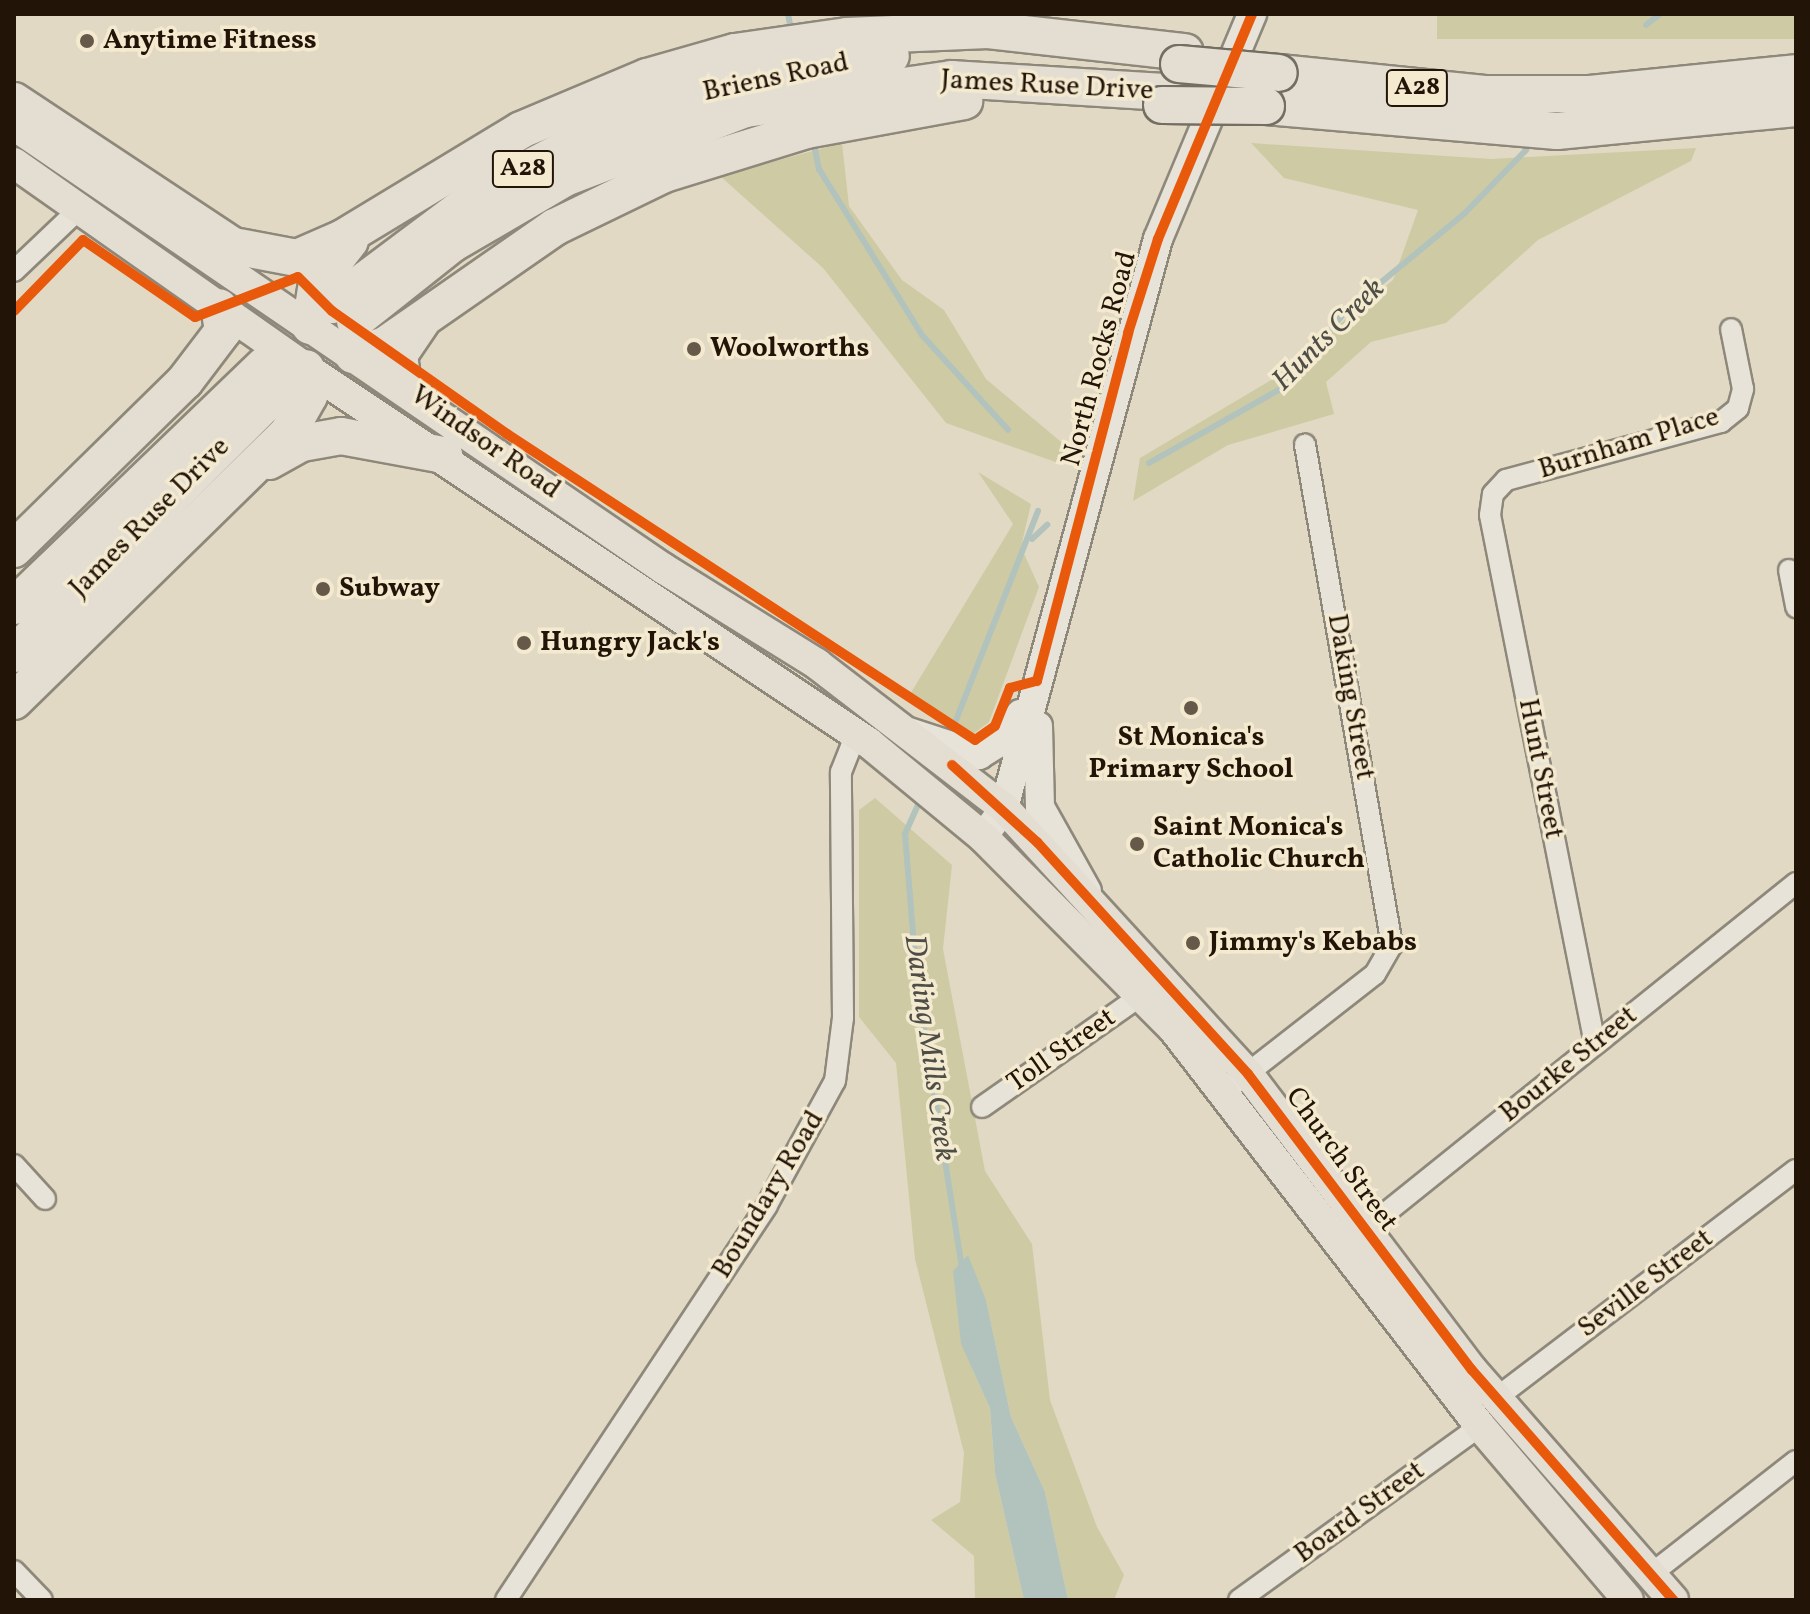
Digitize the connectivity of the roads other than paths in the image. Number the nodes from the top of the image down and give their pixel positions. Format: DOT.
graph roads {
  1 [pos="1252,14"];
  2 [pos="1796,73"];
  3 [pos="854,75"];
  4 [pos="1173,78"];
  5 [pos="740,81"];
  6 [pos="1272,89"];
  7 [pos="14,101"];
  8 [pos="1796,108"];
  9 [pos="14,125"];
  10 [pos="14,163"];
  11 [pos="79,209"];
  12 [pos="371,220"];
  13 [pos="14,271"];
  14 [pos="219,307"];
  15 [pos="421,321"];
  16 [pos="1731,329"];
  17 [pos="310,348"];
  18 [pos="185,381"];
  19 [pos="417,396"];
  20 [pos="1305,445"];
  21 [pos="444,455"];
  22 [pos="256,469"];
  23 [pos="1493,494"];
  24 [pos="14,549"];
  25 [pos="1789,570"];
  26 [pos="14,606"];
  27 [pos="1796,607"];
  28 [pos="14,654"];
  29 [pos="1037,681"];
  30 [pos="14,701"];
  31 [pos="856,734"];
  32 [pos="955,757"];
  33 [pos="937,798"];
  34 [pos="1004,808"];
  35 [pos="983,837"];
  36 [pos="1796,883"];
  37 [pos="1091,900"];
  38 [pos="1142,995"];
  39 [pos="1595,1044"];
  40 [pos="1236,1083"];
  41 [pos="982,1107"];
  42 [pos="14,1165"];
  43 [pos="1796,1170"];
  44 [pos="45,1199"];
  45 [pos="1352,1240"];
  46 [pos="1495,1399"];
  47 [pos="1480,1426"];
  48 [pos="1796,1461"];
  49 [pos="14,1571"];
  50 [pos="1650,1575"];
  51 [pos="42,1600"];
  52 [pos="506,1600"];
  53 [pos="1239,1600"];
  54 [pos="1628,1600"];
  55 [pos="1673,1600"];
  1 -- 29 [label="main road, North Rocks Road"];
  2 -- 6 [label="highway, James Ruse Drive / A28"];
  3 -- 4 [label="highway, James Ruse Drive / A28"];
  3 -- 4 [label="highway"];
  3 -- 5 [label="highway, Briens Road / A28"];
  3 -- 15 [label="highway"];
  4 -- 6 [label="highway, James Ruse Drive / A28, bridge"];
  5 -- 12 [label="highway"];
  5 -- 17 [label="highway, Briens Road / A28"];
  6 -- 8 [label="highway, James Ruse Drive / A28"];
  7 -- 12 [label="highway"];
  9 -- 17 [label="main road, Windsor Road"];
  10 -- 11 [label="main road, Windsor Road"];
  11 -- 13 [label="street"];
  11 -- 14 [label="main road, Windsor Road"];
  12 -- 17 [label="highway"];
  14 -- 17 [label="main road, Windsor Road"];
  14 -- 18 [label="highway"];
  15 -- 17 [label="highway"];
  15 -- 19 [label="highway"];
  16 -- 23 [label="street, Burnham Place"];
  17 -- 18 [label="highway"];
  17 -- 19 [label="main road, Windsor Road"];
  17 -- 21 [label="main road, Windsor Road"];
  17 -- 22 [label="highway"];
  17 -- 26 [label="highway, Briens Road / A28"];
  17 -- 28 [label="highway, James Ruse Drive / A28"];
  18 -- 24 [label="highway"];
  19 -- 32 [label="main road, Windsor Road"];
  20 -- 40 [label="street, Daking Street"];
  21 -- 22 [label="highway"];
  21 -- 31 [label="main road, Windsor Road"];
  22 -- 30 [label="highway"];
  23 -- 39 [label="street, Hunt Street"];
  25 -- 27 [label="street"];
  29 -- 32 [label="main road"];
  29 -- 34 [label="main road, North Rocks Road"];
  29 -- 37 [label="main road, North Rocks Road"];
  31 -- 33 [label="main road, Windsor Road"];
  31 -- 52 [label="street, Boundary Road"];
  32 -- 34 [label="main road, Church Street"];
  33 -- 35 [label="main road, Church Street"];
  34 -- 35 [label="main road, North Rocks Road"];
  34 -- 37 [label="main road, Church Street"];
  35 -- 38 [label="main road, Church Street"];
  36 -- 39 [label="street, Bourke Street"];
  37 -- 40 [label="main road, Church Street"];
  38 -- 40 [label="main road, Church Street"];
  38 -- 41 [label="street, Toll Street"];
  39 -- 45 [label="street, Bourke Street"];
  40 -- 45 [label="main road, Church Street"];
  42 -- 44 [label="street"];
  43 -- 46 [label="street, Seville Street"];
  45 -- 46 [label="main road, Church Street"];
  45 -- 47 [label="main road, Church Street"];
  46 -- 50 [label="main road, Church Street"];
  47 -- 53 [label="street, Board Street"];
  47 -- 54 [label="main road, Church Street"];
  48 -- 50 [label="street"];
  49 -- 51 [label="street"];
  50 -- 55 [label="main road, Church Street"];
}
